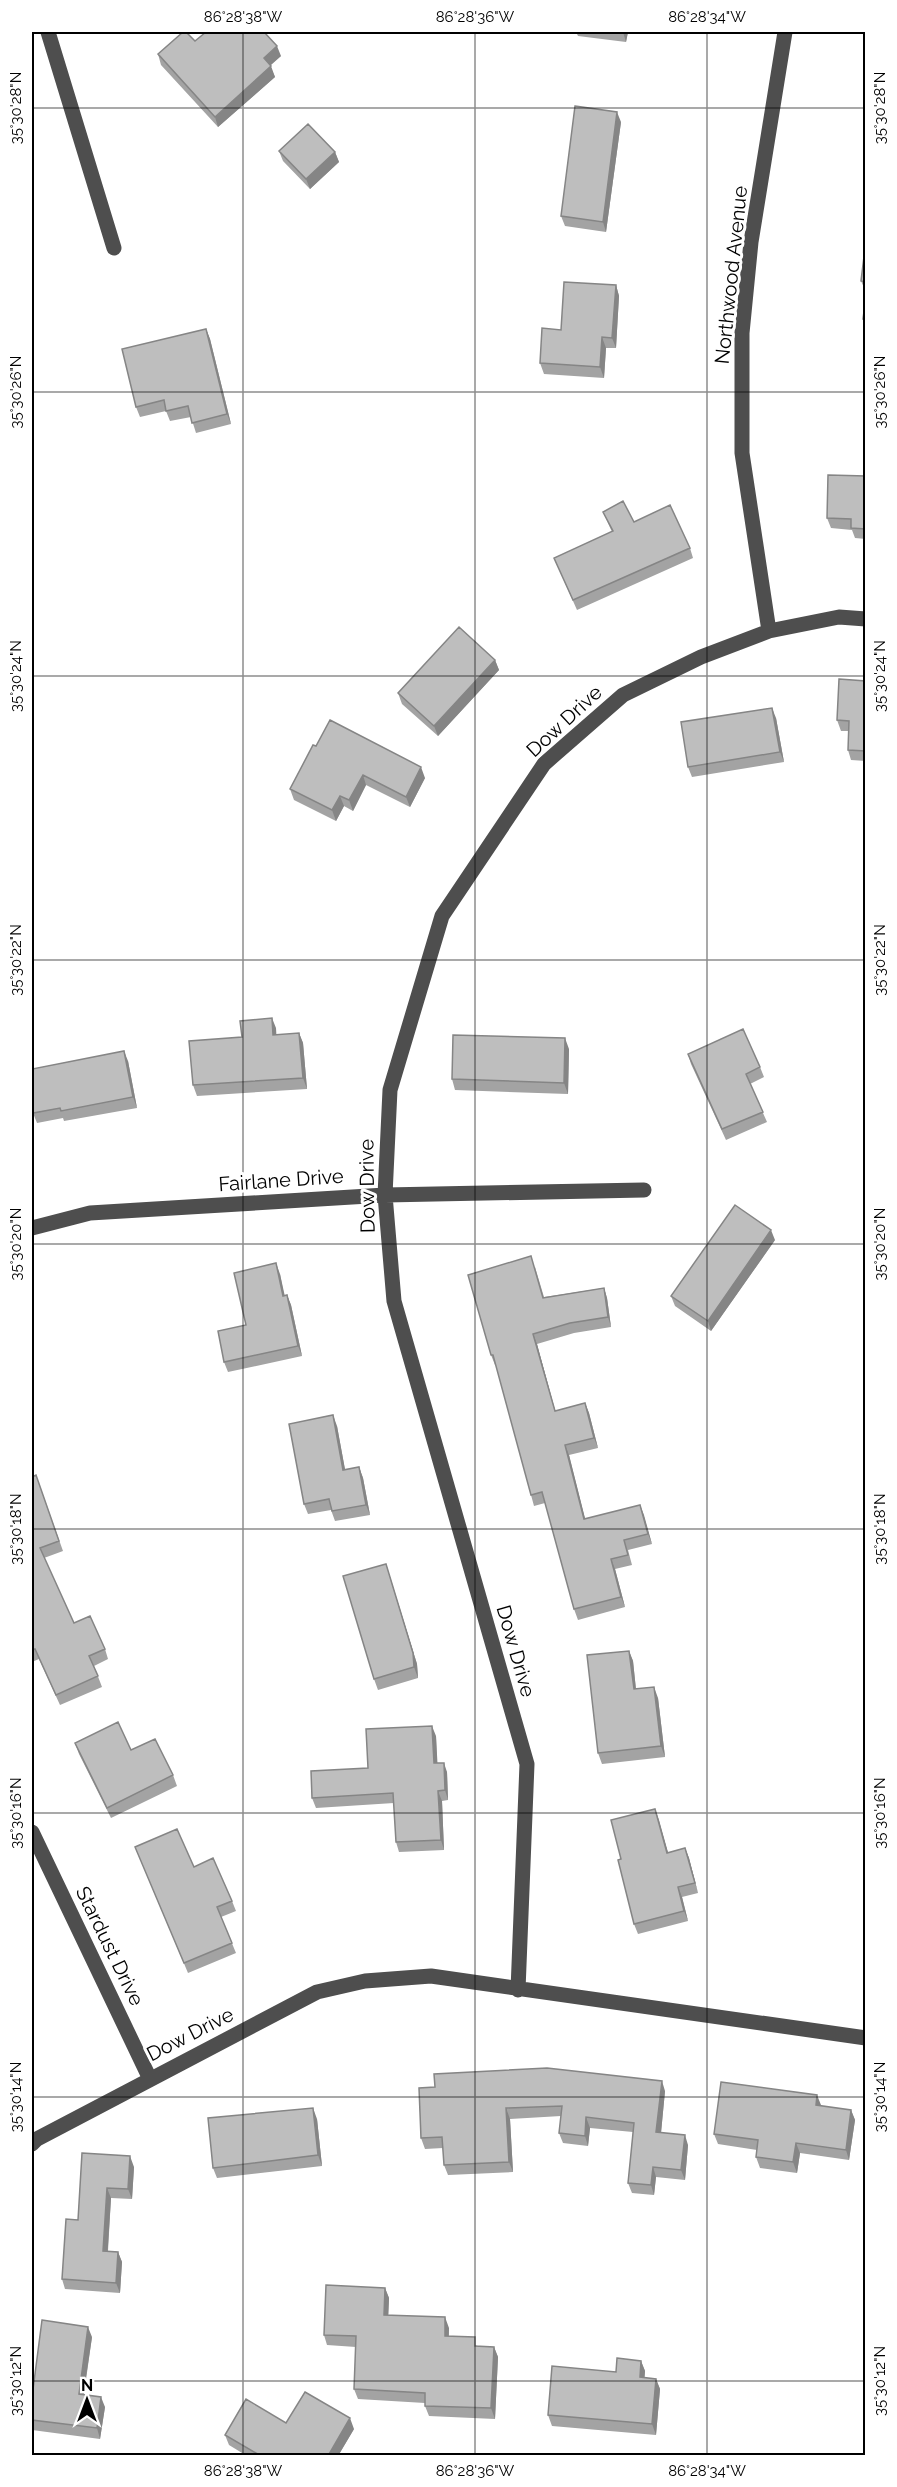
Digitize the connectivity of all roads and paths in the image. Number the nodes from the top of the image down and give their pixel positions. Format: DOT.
graph roads {
  1 [pos="39,32"];
  2 [pos="48,32"];
  3 [pos="785,32"];
  4 [pos="32,34"];
  5 [pos="114,249"];
  6 [pos="866,619"];
  7 [pos="770,631"];
  8 [pos="644,1191"];
  9 [pos="385,1195"];
  10 [pos="32,1228"];
  11 [pos="32,1832"];
  12 [pos="518,1990"];
  13 [pos="866,2038"];
  14 [pos="150,2079"];
  15 [pos="32,2144"];
  1 -- 4 [label="street"];
  2 -- 5 [label="street"];
  3 -- 7 [label="street, Northwood Avenue"];
  6 -- 7 [label="street, Dow Drive"];
  7 -- 9 [label="street, Dow Drive"];
  8 -- 9 [label="street, Fairlane Drive"];
  9 -- 10 [label="street, Fairlane Drive"];
  9 -- 12 [label="street, Dow Drive"];
  11 -- 14 [label="street, Stardust Drive"];
  12 -- 13 [label="street, Dow Drive"];
  12 -- 14 [label="street, Dow Drive"];
  14 -- 15 [label="street, Dow Drive"];
}
